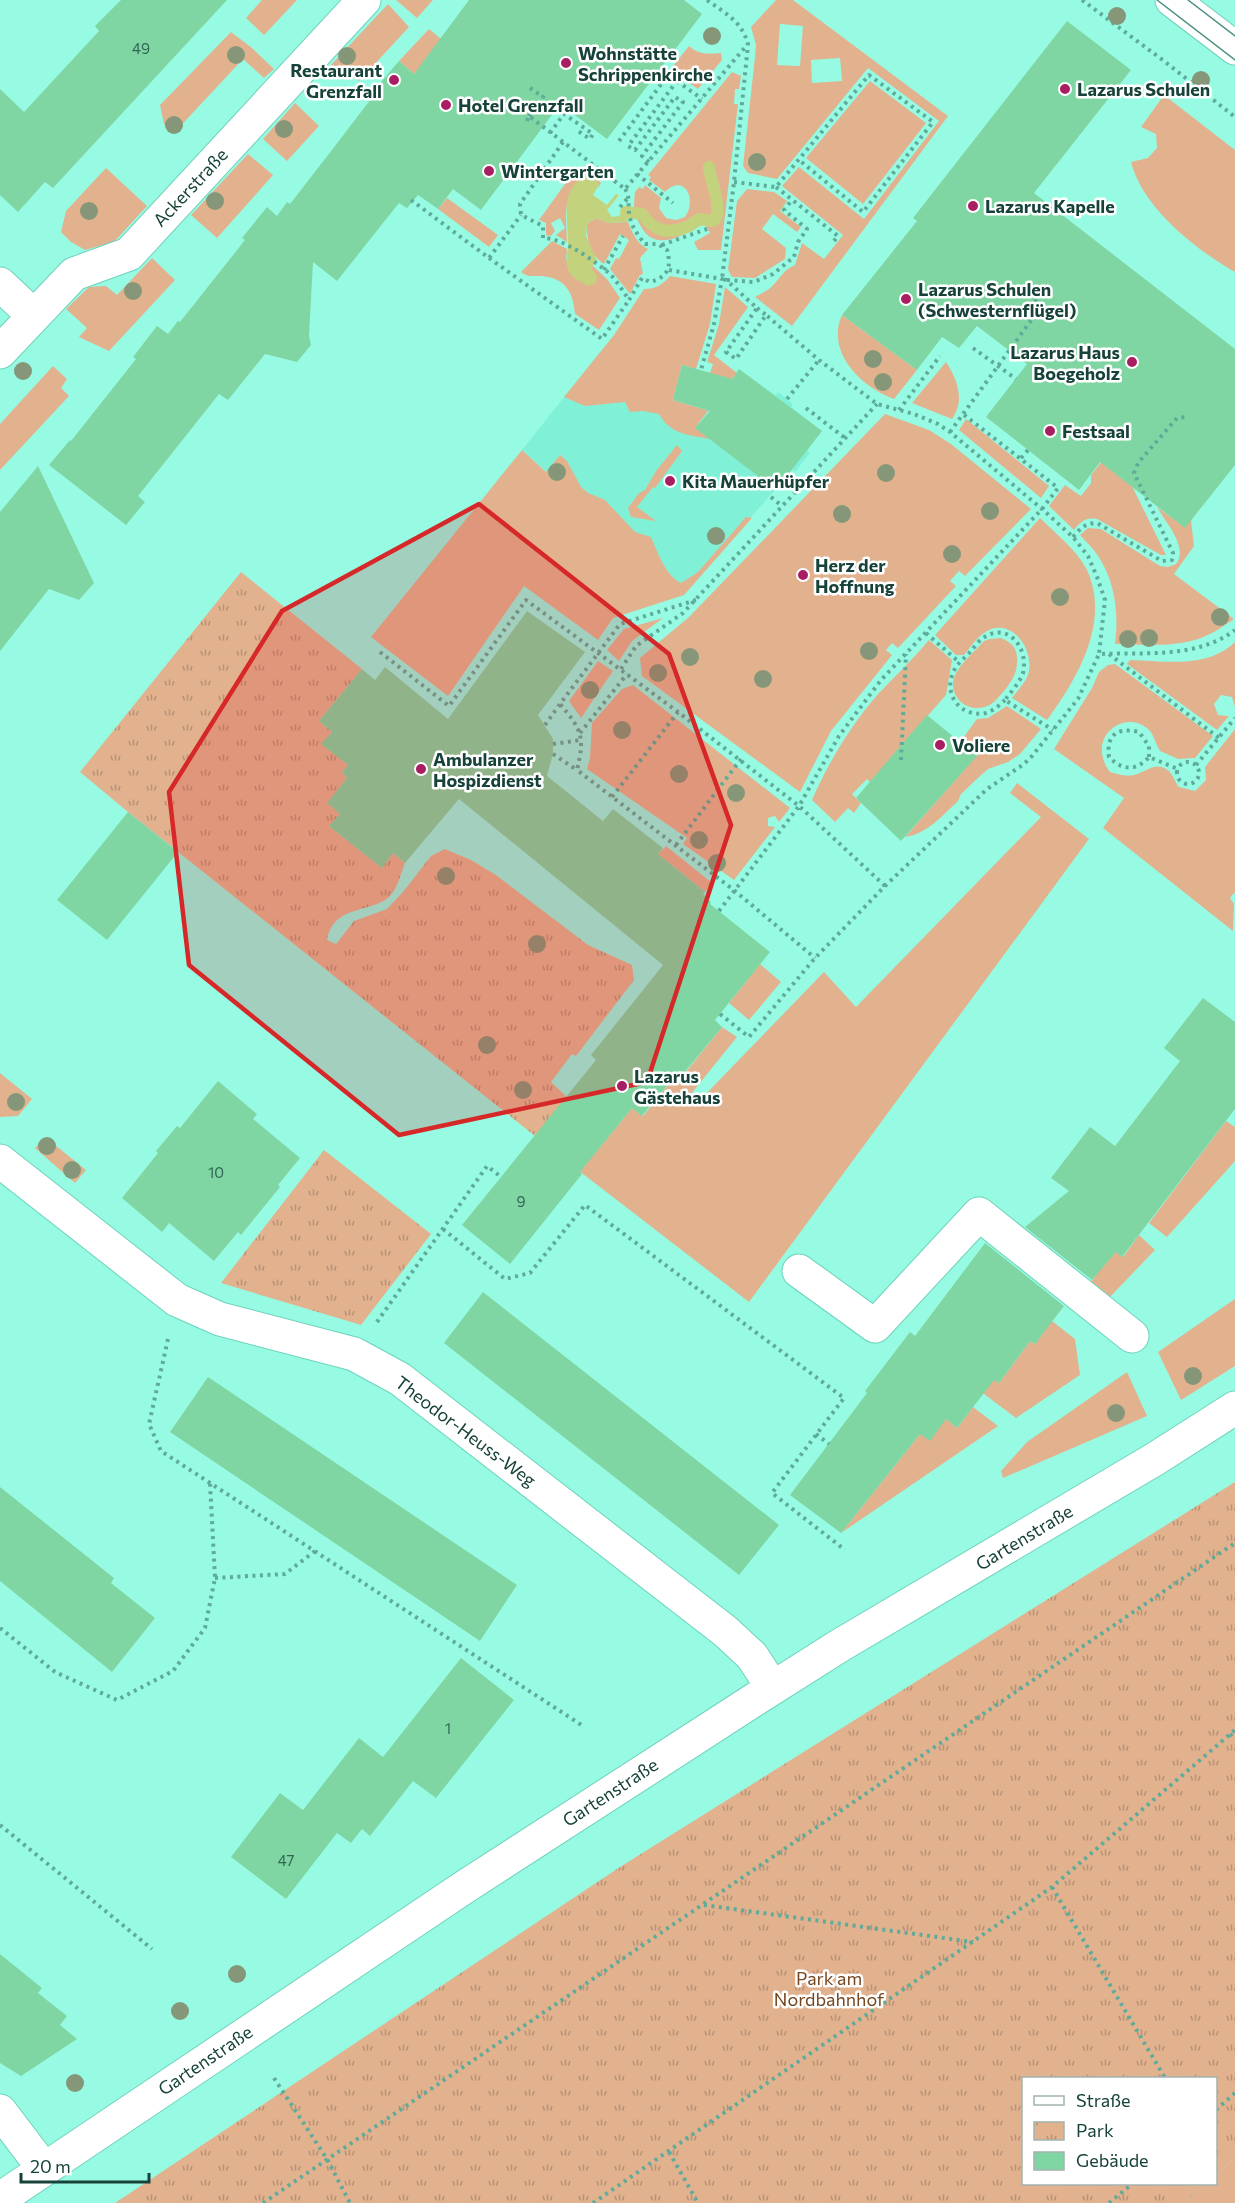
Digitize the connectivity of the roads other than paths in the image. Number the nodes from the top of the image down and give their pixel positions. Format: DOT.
graph roads {
  1 [pos="364,0"];
  2 [pos="1172,0"];
  3 [pos="1235,48"];
  4 [pos="0,284"];
  5 [pos="34,316"];
  6 [pos="0,352"];
  7 [pos="0,1161"];
  8 [pos="799,1271"];
  9 [pos="1132,1336"];
  10 [pos="1235,1408"];
  11 [pos="773,1688"];
  12 [pos="0,2111"];
  13 [pos="44,2169"];
  14 [pos="0,2199"];
  1 -- 5 [label="street, Ackerstraße"];
  2 -- 3 [label="street"];
  4 -- 5 [label="street"];
  5 -- 6 [label="street, Ackerstraße"];
  7 -- 11 [label="street, Theodor-Heuss-Weg"];
  8 -- 9 [label="street"];
  10 -- 11 [label="street, Gartenstraße"];
  11 -- 13 [label="street, Gartenstraße"];
  12 -- 13 [label="street"];
  13 -- 14 [label="street, Gartenstraße"];
}
